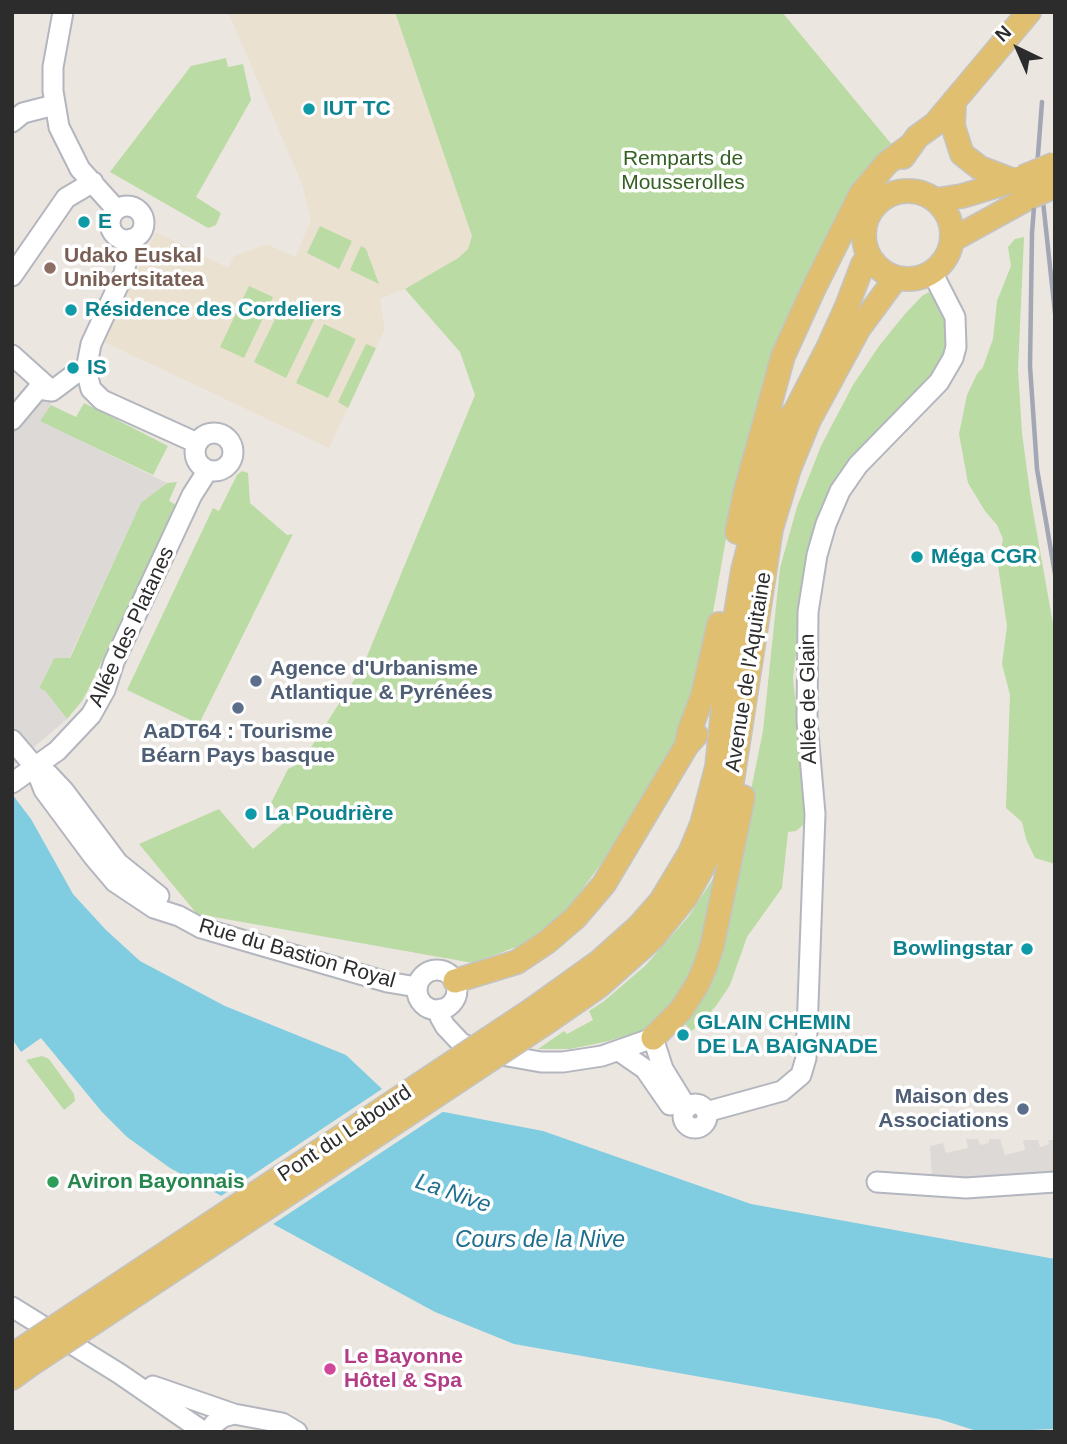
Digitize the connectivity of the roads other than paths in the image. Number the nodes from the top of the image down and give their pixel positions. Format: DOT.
graph roads {
  1 [pos="1029,12"];
  2 [pos="61,13"];
  3 [pos="954,101"];
  4 [pos="54,105"];
  5 [pos="16,111"];
  6 [pos="935,124"];
  7 [pos="910,146"];
  8 [pos="1055,164"];
  9 [pos="93,182"];
  10 [pos="1022,185"];
  11 [pos="1055,186"];
  12 [pos="926,195"];
  13 [pos="884,198"];
  14 [pos="952,240"];
  15 [pos="869,256"];
  16 [pos="932,272"];
  17 [pos="12,276"];
  18 [pos="896,278"];
  19 [pos="790,343"];
  20 [pos="12,355"];
  21 [pos="86,370"];
  22 [pos="52,391"];
  23 [pos="12,420"];
  24 [pos="785,421"];
  25 [pos="197,443"];
  26 [pos="208,470"];
  27 [pos="728,662"];
  28 [pos="743,710"];
  29 [pos="12,740"];
  30 [pos="687,745"];
  31 [pos="35,767"];
  32 [pos="12,783"];
  33 [pos="455,981"];
  34 [pos="417,987"];
  35 [pos="440,1009"];
  36 [pos="539,1016"];
  37 [pos="653,1038"];
  38 [pos="619,1051"];
  39 [pos="685,1112"];
  40 [pos="1055,1181"];
  41 [pos="877,1182"];
  42 [pos="12,1307"];
  43 [pos="17,1363"];
  44 [pos="120,1374"];
  45 [pos="234,1414"];
  46 [pos="300,1431"];
  47 [pos="206,1432"];
  1 -- 3 [label="main road"];
  2 -- 4 [label="street"];
  3 -- 6 [label="main road"];
  3 -- 10 [label="main road"];
  4 -- 5 [label="street"];
  4 -- 9 [label="street"];
  6 -- 7 [label="main road"];
  6 -- 12 [label="main road"];
  7 -- 13 [label="main road"];
  7 -- 19 [label="main road"];
  8 -- 10 [label="main road, bridge"];
  9 -- 17 [label="street"];
  9 -- 21 [label="street"];
  10 -- 11 [label="main road, bridge"];
  10 -- 12 [label="main road"];
  10 -- 14 [label="main road"];
  12 -- 13 [label="main road"];
  12 -- 14 [label="main road"];
  13 -- 15 [label="main road"];
  14 -- 16 [label="main road"];
  15 -- 18 [label="main road"];
  15 -- 24 [label="main road, Avenue de l'Aquitaine"];
  16 -- 18 [label="main road"];
  16 -- 39 [label="street, Allée de Glain"];
  18 -- 28 [label="main road, Avenue de l'Aquitaine"];
  19 -- 24 [label="main road"];
  19 -- 30 [label="main road"];
  20 -- 22 [label="street"];
  21 -- 22 [label="street"];
  21 -- 25 [label="street"];
  22 -- 23 [label="street"];
  24 -- 27 [label="main road, Avenue de l'Aquitaine"];
  25 -- 26 [label="street"];
  25 -- 26 [label="street, Allée des Platanes"];
  26 -- 31 [label="street, Allée des Platanes"];
  27 -- 30 [label="main road"];
  27 -- 36 [label="main road, Avenue de l'Aquitaine"];
  28 -- 36 [label="main road, Avenue de l'Aquitaine"];
  28 -- 37 [label="main road"];
  29 -- 31 [label="street, Rue du Bastion Royal"];
  30 -- 33 [label="main road"];
  31 -- 32 [label="street, Allée des Platanes"];
  31 -- 34 [label="street, Rue du Bastion Royal"];
  33 -- 34 [label="street"];
  33 -- 35 [label="street"];
  34 -- 35 [label="street"];
  35 -- 38 [label="street"];
  36 -- 43 [label="main road, Pont du Labourd, bridge"];
  37 -- 38 [label="street"];
  37 -- 39 [label="street"];
  38 -- 39 [label="street"];
  40 -- 41 [label="street"];
  42 -- 44 [label="street"];
  44 -- 45 [label="street"];
  44 -- 47 [label="street"];
  45 -- 46 [label="street"];
  45 -- 47 [label="street"];
}
